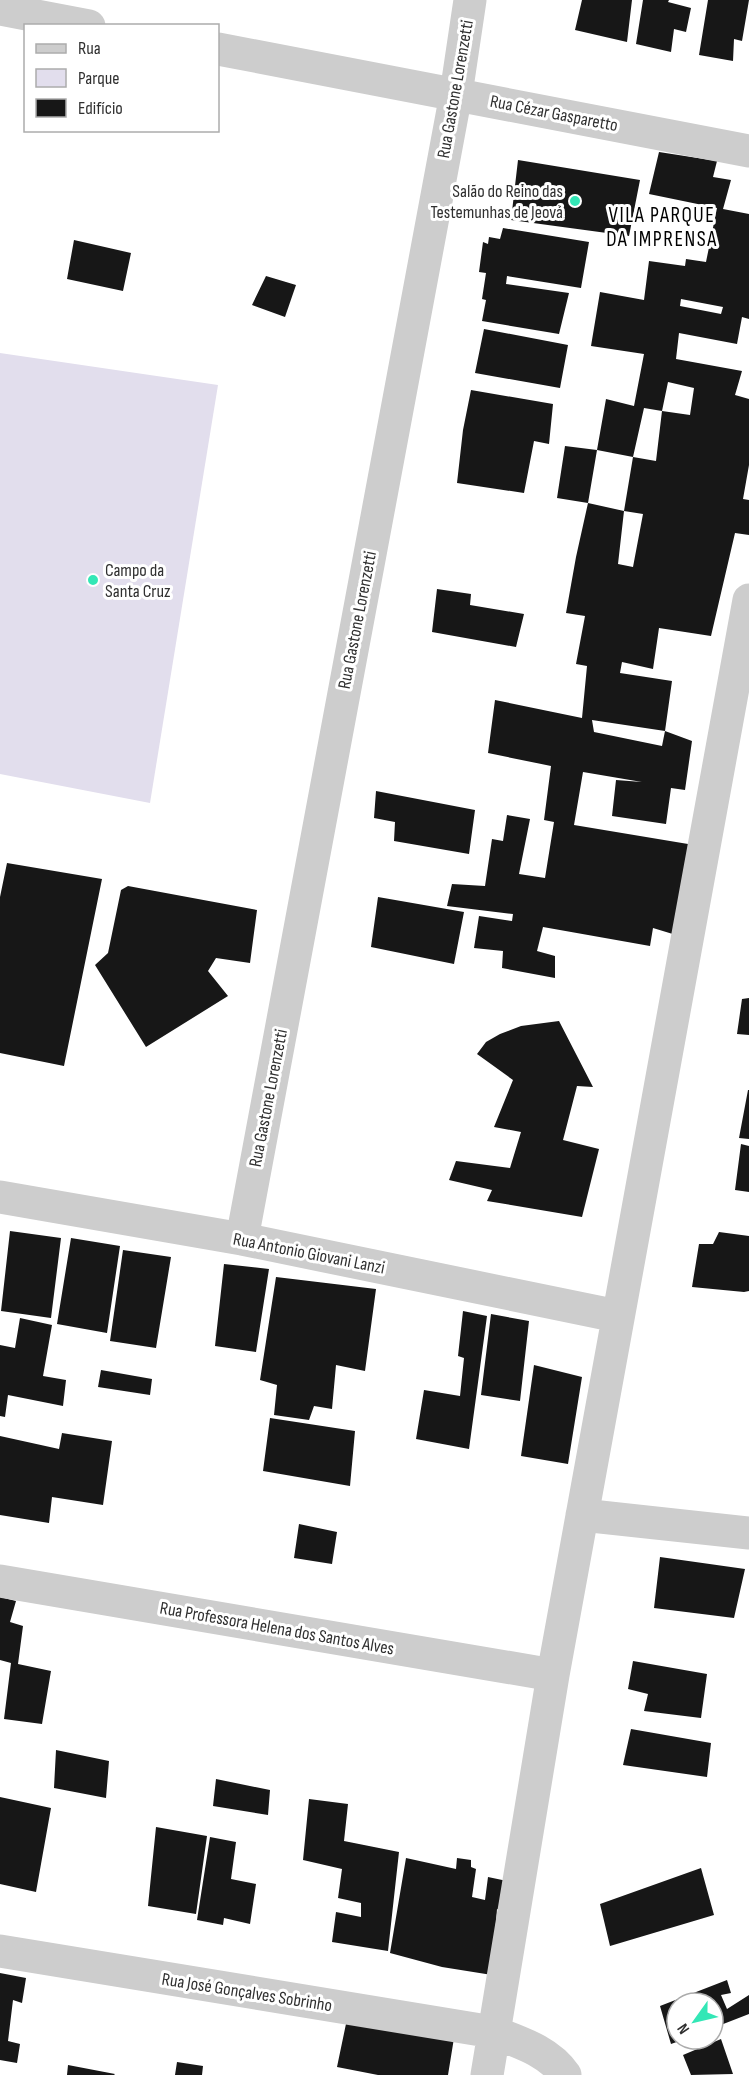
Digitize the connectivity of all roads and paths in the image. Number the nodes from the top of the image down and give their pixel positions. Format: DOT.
graph roads {
  1 [pos="470,0"];
  2 [pos="0,9"];
  3 [pos="79,24"];
  4 [pos="219,50"];
  5 [pos="456,94"];
  6 [pos="749,151"];
  7 [pos="749,600"];
  8 [pos="0,1197"];
  9 [pos="242,1239"];
  10 [pos="617,1316"];
  11 [pos="582,1515"];
  12 [pos="749,1533"];
  13 [pos="0,1581"];
  14 [pos="553,1675"];
  15 [pos="0,1951"];
  16 [pos="493,2032"];
  17 [pos="487,2075"];
  18 [pos="565,2075"];
  1 -- 5 [label="street, Rua Gastone Lorenzetti"];
  2 -- 3 [label="street"];
  4 -- 5 [label="street, Rua Cézar Gasparetto"];
  5 -- 6 [label="street, Rua Cézar Gasparetto"];
  5 -- 9 [label="street, Rua Gastone Lorenzetti"];
  7 -- 10 [label="street"];
  8 -- 9 [label="street, Rua Antonio Giovani Lanzi"];
  9 -- 10 [label="street, Rua Antonio Giovani Lanzi"];
  10 -- 11 [label="street"];
  11 -- 12 [label="street"];
  11 -- 14 [label="street"];
  13 -- 14 [label="street, Rua Professora Helena dos Santos Alves"];
  14 -- 16 [label="street"];
  15 -- 16 [label="street, Rua José Gonçalves Sobrinho"];
  16 -- 17 [label="street"];
  16 -- 18 [label="street, Rua José Gonçalves Sobrinho"];
}
